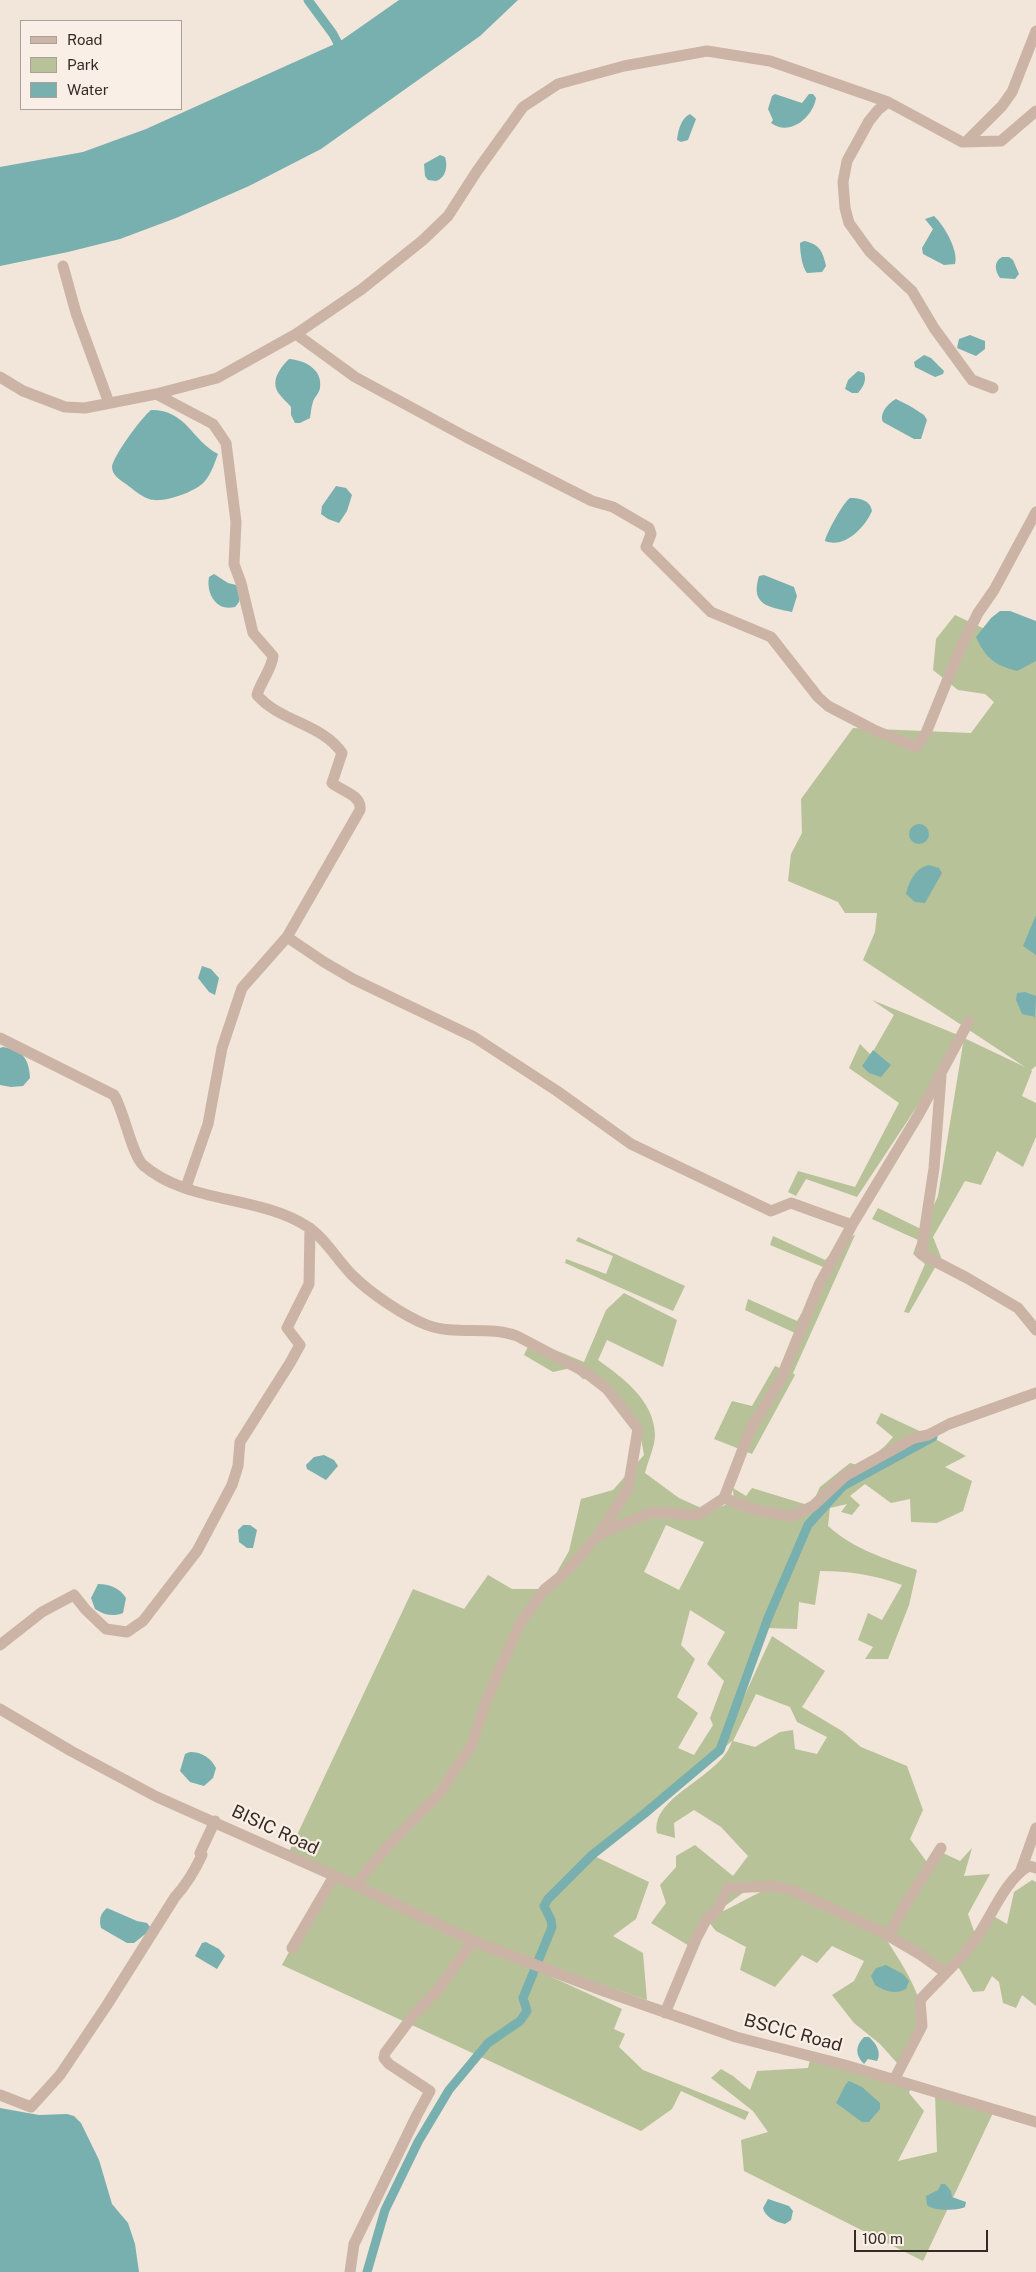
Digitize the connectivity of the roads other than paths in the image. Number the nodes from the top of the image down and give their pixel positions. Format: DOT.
graph roads {
  1 [pos="1036,31"];
  2 [pos="888,102"];
  3 [pos="1036,111"];
  4 [pos="966,142"];
  5 [pos="63,266"];
  6 [pos="296,334"];
  7 [pos="0,377"];
  8 [pos="993,388"];
  9 [pos="156,394"];
  10 [pos="109,403"];
  11 [pos="1036,512"];
  12 [pos="287,937"];
  13 [pos="969,1020"];
  14 [pos="0,1038"];
  15 [pos="941,1073"];
  16 [pos="186,1187"];
  17 [pos="852,1225"];
  18 [pos="310,1228"];
  19 [pos="1036,1330"];
  20 [pos="1036,1393"];
  21 [pos="724,1498"];
  22 [pos="599,1534"];
  23 [pos="0,1645"];
  24 [pos="0,1708"];
  25 [pos="214,1821"];
  26 [pos="1036,1828"];
  27 [pos="941,1848"];
  28 [pos="1036,1868"];
  29 [pos="1021,1870"];
  30 [pos="334,1876"];
  31 [pos="355,1885"];
  32 [pos="889,1936"];
  33 [pos="474,1941"];
  34 [pos="292,1948"];
  35 [pos="544,1967"];
  36 [pos="946,1973"];
  37 [pos="665,2013"];
  38 [pos="894,2080"];
  39 [pos="0,2095"];
  40 [pos="1036,2122"];
  41 [pos="350,2272"];
  1 -- 4 [label="street"];
  2 -- 4 [label="street"];
  2 -- 6 [label="street"];
  2 -- 8 [label="street"];
  3 -- 4 [label="street"];
  5 -- 10 [label="street"];
  6 -- 9 [label="street"];
  6 -- 11 [label="street"];
  7 -- 10 [label="street"];
  9 -- 10 [label="street"];
  9 -- 12 [label="street"];
  12 -- 16 [label="street"];
  12 -- 17 [label="street"];
  13 -- 15 [label="street"];
  14 -- 16 [label="street"];
  15 -- 17 [label="street"];
  15 -- 19 [label="street"];
  16 -- 18 [label="street"];
  17 -- 21 [label="street"];
  18 -- 22 [label="street"];
  18 -- 23 [label="street"];
  20 -- 21 [label="street"];
  21 -- 22 [label="street"];
  22 -- 31 [label="street"];
  24 -- 25 [label="street, BISIC Road"];
  25 -- 30 [label="street, BISIC Road"];
  25 -- 39 [label="street"];
  26 -- 29 [label="street"];
  27 -- 32 [label="street"];
  28 -- 29 [label="street"];
  29 -- 36 [label="street"];
  30 -- 31 [label="street, BISIC Road"];
  30 -- 34 [label="street"];
  31 -- 33 [label="street, BISIC Road"];
  32 -- 36 [label="street"];
  32 -- 37 [label="street"];
  33 -- 35 [label="street, BISIC Road"];
  33 -- 41 [label="street"];
  35 -- 37 [label="street, BSCIC Road"];
  36 -- 38 [label="street"];
  37 -- 38 [label="street, BSCIC Road"];
  38 -- 40 [label="street, BSCIC Road"];
}
